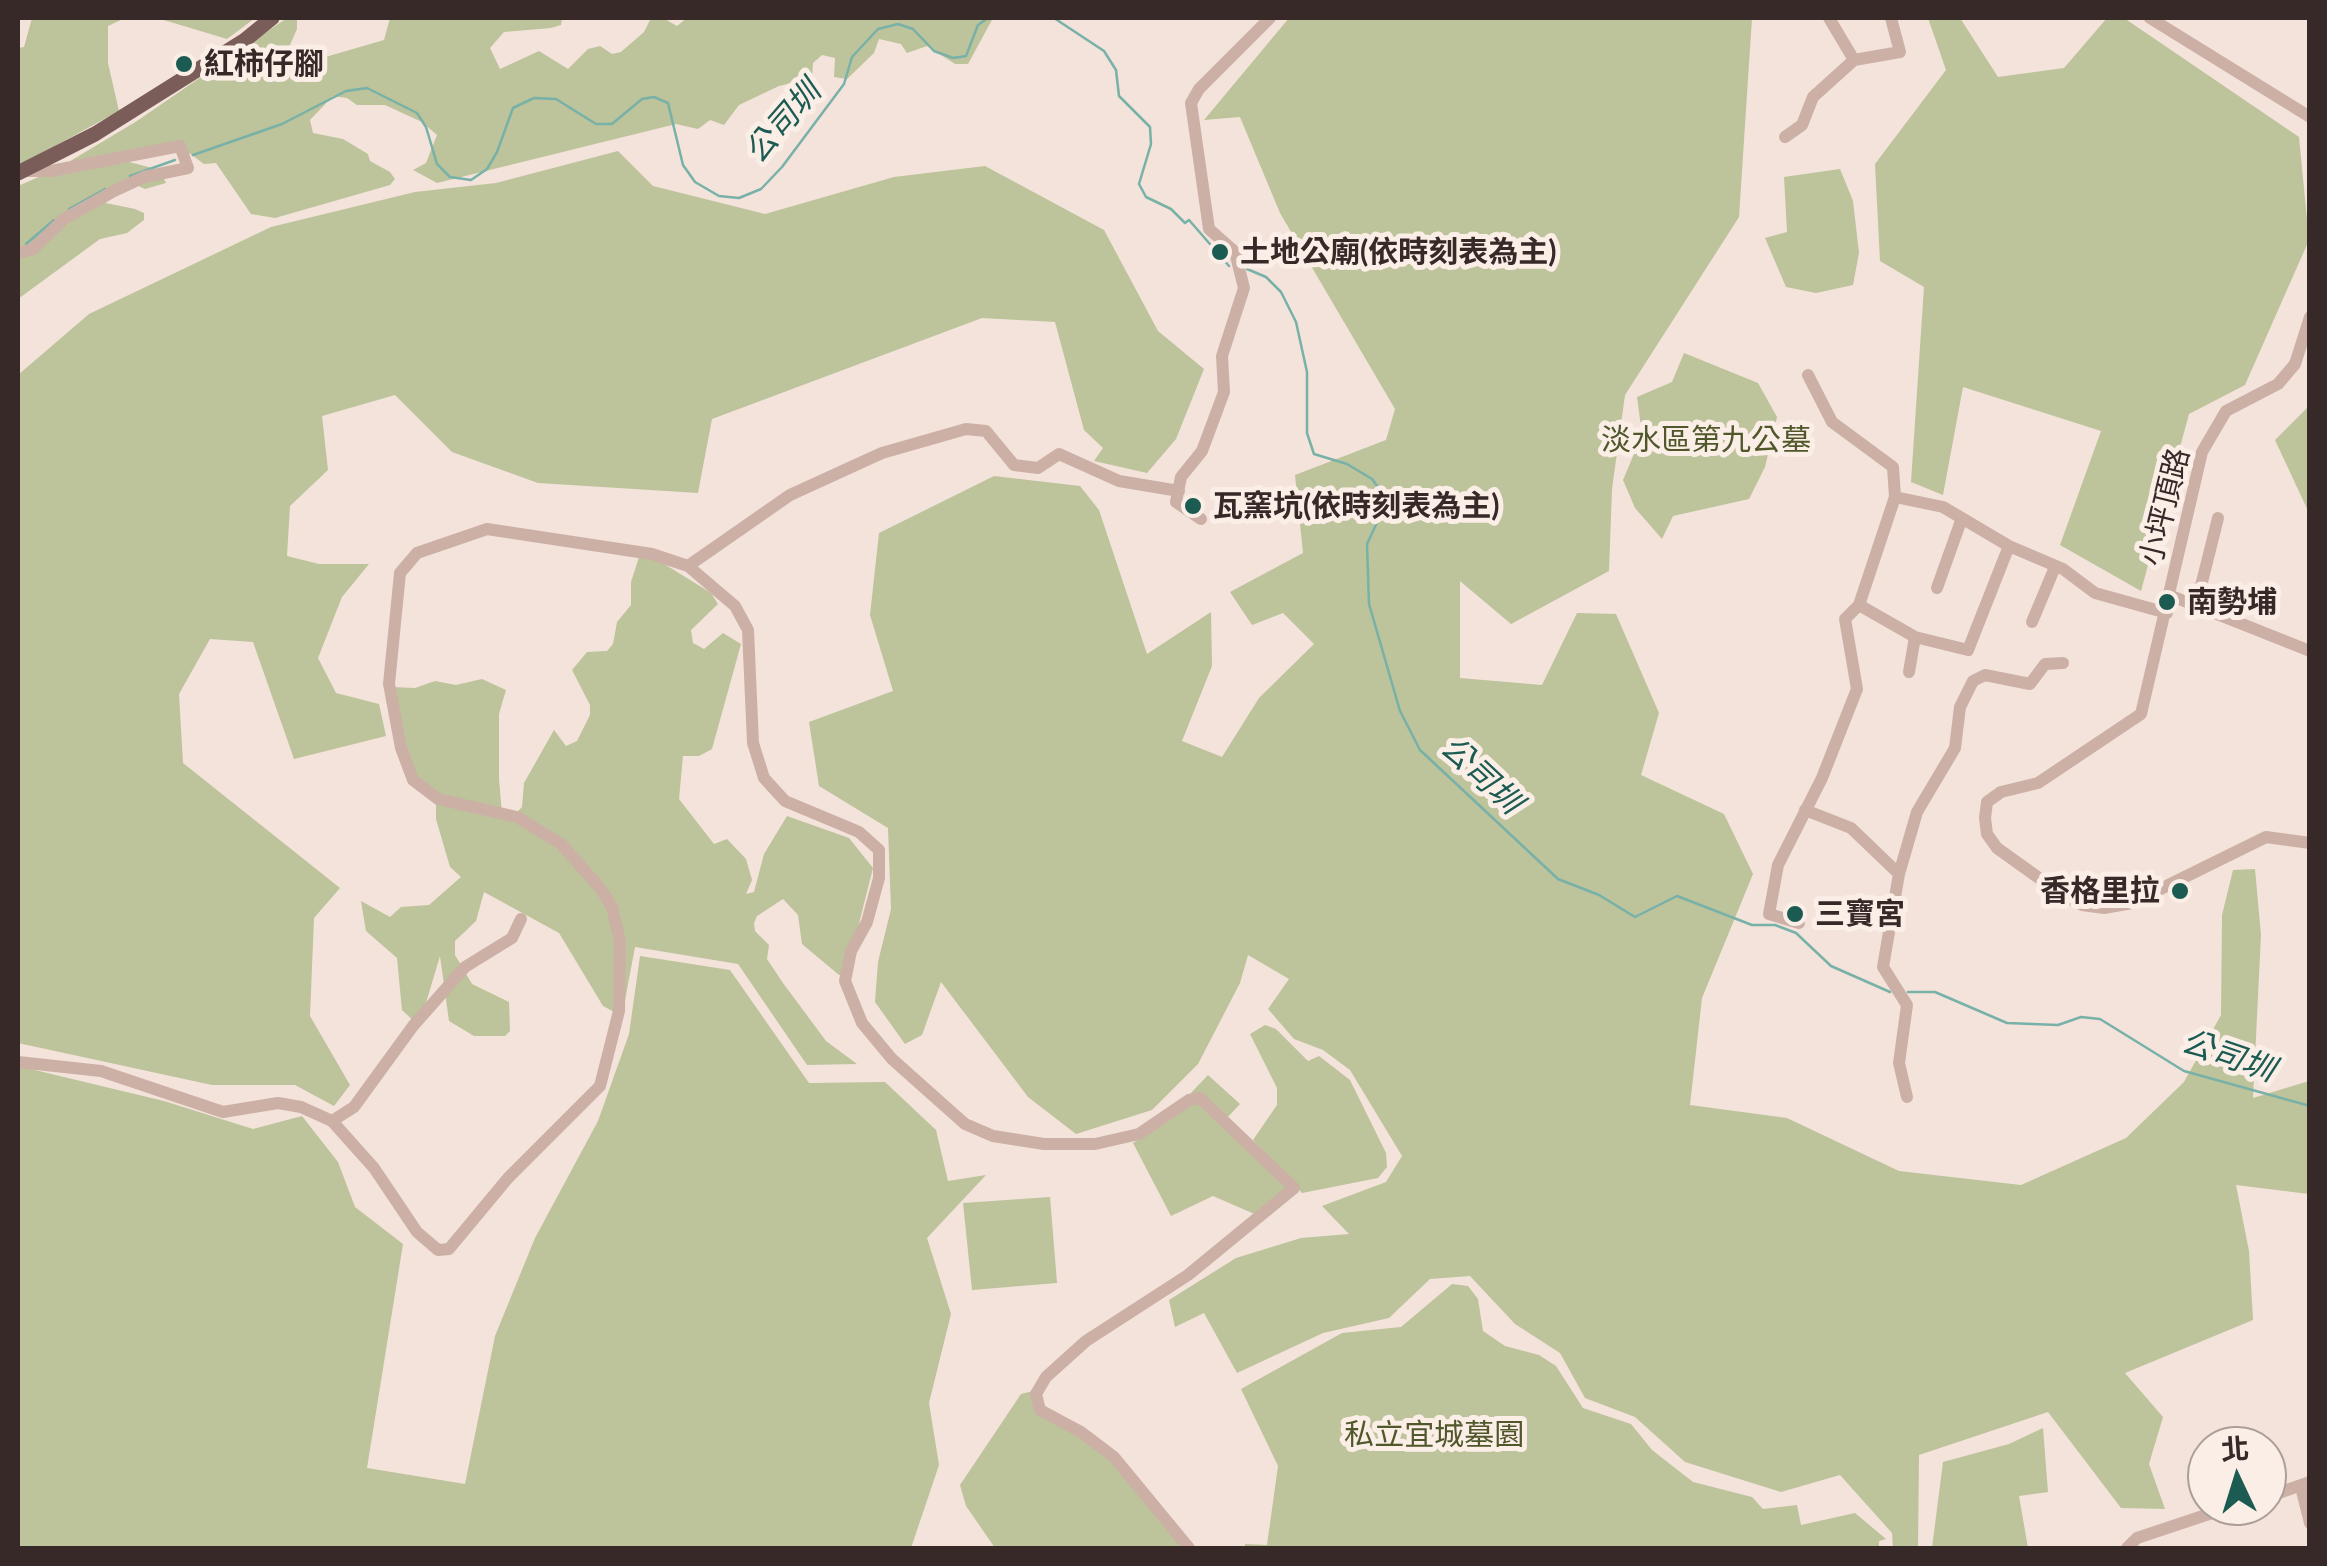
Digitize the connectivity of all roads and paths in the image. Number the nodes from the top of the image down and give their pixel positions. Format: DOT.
graph roads {
  1 [pos="272,18"];
  2 [pos="1270,18"];
  3 [pos="1829,18"];
  4 [pos="1891,18"];
  5 [pos="2150,18"];
  6 [pos="1854,60"];
  7 [pos="2310,117"];
  8 [pos="1785,137"];
  9 [pos="19,172"];
  10 [pos="18,253"];
  11 [pos="2310,317"];
  12 [pos="1808,375"];
  13 [pos="1179,490"];
  14 [pos="1895,497"];
  15 [pos="1962,518"];
  16 [pos="2218,518"];
  17 [pos="1201,519"];
  18 [pos="2008,546"];
  19 [pos="688,566"];
  20 [pos="2055,567"];
  21 [pos="1937,588"];
  22 [pos="2170,595"];
  23 [pos="1859,605"];
  24 [pos="2196,606"];
  25 [pos="2166,613"];
  26 [pos="2032,622"];
  27 [pos="1915,637"];
  28 [pos="2310,651"];
  29 [pos="2063,663"];
  30 [pos="1908,672"];
  31 [pos="1805,810"];
  32 [pos="2310,843"];
  33 [pos="1899,874"];
  34 [pos="521,919"];
  35 [pos="1799,922"];
  36 [pos="18,1062"];
  37 [pos="1907,1097"];
  38 [pos="332,1120"];
  39 [pos="2305,1485"];
  40 [pos="2187,1521"];
  41 [pos="2310,1523"];
  42 [pos="1189,1548"];
  43 [pos="2127,1548"];
  1 -- 9 [label="main road"];
  2 -- 13 [label="street"];
  3 -- 6 [label="street"];
  4 -- 6 [label="street"];
  5 -- 7 [label="street"];
  6 -- 8 [label="street"];
  9 -- 10 [label="street"];
  11 -- 22 [label="street, 小坪頂路"];
  12 -- 14 [label="street"];
  13 -- 17 [label="street"];
  13 -- 19 [label="street"];
  14 -- 15 [label="street"];
  14 -- 23 [label="street"];
  15 -- 18 [label="street"];
  15 -- 21 [label="street"];
  16 -- 24 [label="street"];
  18 -- 20 [label="street"];
  18 -- 27 [label="street"];
  19 -- 38 [label="street"];
  19 -- 42 [label="street"];
  20 -- 25 [label="street"];
  20 -- 26 [label="street"];
  22 -- 24 [label="street"];
  22 -- 25 [label="street, 小坪頂路"];
  23 -- 27 [label="street"];
  23 -- 31 [label="street"];
  24 -- 28 [label="street"];
  25 -- 32 [label="street, 小坪頂路"];
  27 -- 30 [label="street"];
  29 -- 33 [label="street"];
  31 -- 33 [label="street"];
  31 -- 35 [label="street"];
  33 -- 37 [label="street"];
  34 -- 38 [label="street"];
  36 -- 38 [label="street"];
  39 -- 41 [label="street"];
  40 -- 43 [label="street"];
}
